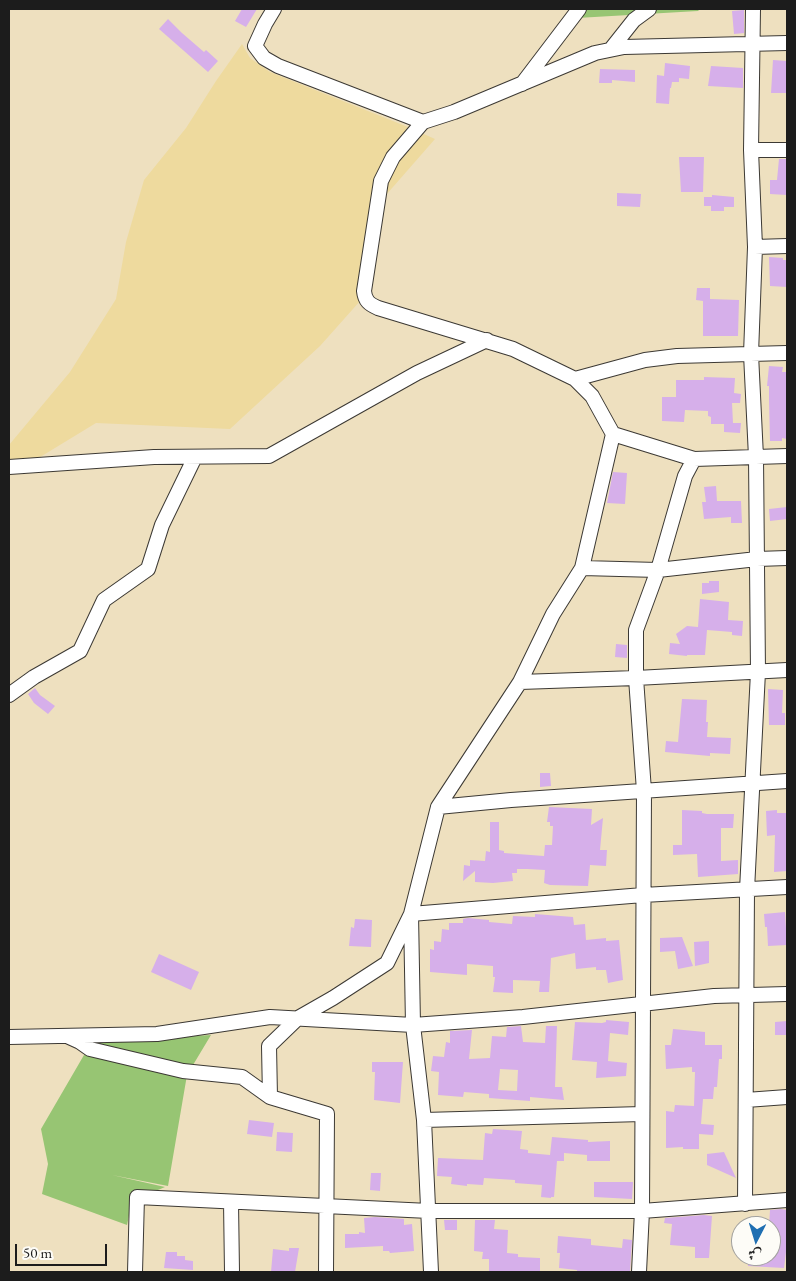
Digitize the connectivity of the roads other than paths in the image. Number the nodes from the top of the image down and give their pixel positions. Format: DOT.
graph roads {
  1 [pos="274,9"];
  2 [pos="579,9"];
  3 [pos="650,9"];
  4 [pos="753,9"];
  5 [pos="787,43"];
  6 [pos="754,44"];
  7 [pos="611,48"];
  8 [pos="522,84"];
  9 [pos="423,122"];
  10 [pos="751,150"];
  11 [pos="787,150"];
  12 [pos="787,246"];
  13 [pos="755,247"];
  14 [pos="487,340"];
  15 [pos="787,353"];
  16 [pos="751,354"];
  17 [pos="575,380"];
  18 [pos="613,434"];
  19 [pos="787,456"];
  20 [pos="195,457"];
  21 [pos="756,457"];
  22 [pos="694,459"];
  23 [pos="9,467"];
  24 [pos="787,558"];
  25 [pos="757,559"];
  26 [pos="582,568"];
  27 [pos="658,570"];
  28 [pos="787,670"];
  29 [pos="758,672"];
  30 [pos="636,678"];
  31 [pos="520,682"];
  32 [pos="9,695"];
  33 [pos="787,781"];
  34 [pos="753,784"];
  35 [pos="644,791"];
  36 [pos="438,807"];
  37 [pos="787,887"];
  38 [pos="748,890"];
  39 [pos="643,895"];
  40 [pos="411,914"];
  41 [pos="787,994"];
  42 [pos="747,995"];
  43 [pos="644,1003"];
  44 [pos="298,1018"];
  45 [pos="414,1025"];
  46 [pos="9,1036"];
  47 [pos="65,1036"];
  48 [pos="270,1097"];
  49 [pos="787,1097"];
  50 [pos="746,1100"];
  51 [pos="642,1114"];
  52 [pos="424,1120"];
  53 [pos="787,1200"];
  54 [pos="231,1202"];
  55 [pos="745,1204"];
  56 [pos="327,1206"];
  57 [pos="429,1211"];
  58 [pos="642,1211"];
  59 [pos="135,1272"];
  60 [pos="232,1272"];
  61 [pos="326,1272"];
  62 [pos="431,1272"];
  63 [pos="639,1272"];
  1 -- 9 [label="street"];
  2 -- 8 [label="street"];
  3 -- 7 [label="street"];
  4 -- 6 [label="street"];
  5 -- 6 [label="street"];
  6 -- 7 [label="street"];
  6 -- 10 [label="street"];
  7 -- 8 [label="street"];
  8 -- 9 [label="street"];
  9 -- 14 [label="street"];
  10 -- 11 [label="street"];
  10 -- 13 [label="street"];
  12 -- 13 [label="street"];
  13 -- 16 [label="street"];
  14 -- 17 [label="street"];
  14 -- 20 [label="street"];
  15 -- 16 [label="street"];
  16 -- 17 [label="street"];
  16 -- 21 [label="street"];
  17 -- 18 [label="street"];
  18 -- 22 [label="street"];
  18 -- 26 [label="street"];
  19 -- 21 [label="street"];
  20 -- 23 [label="street"];
  20 -- 32 [label="street"];
  21 -- 22 [label="street"];
  21 -- 25 [label="street"];
  22 -- 27 [label="street"];
  24 -- 25 [label="street"];
  25 -- 27 [label="street"];
  25 -- 29 [label="street"];
  26 -- 27 [label="street"];
  26 -- 31 [label="street"];
  27 -- 30 [label="street"];
  28 -- 29 [label="street"];
  29 -- 30 [label="street"];
  29 -- 34 [label="street"];
  30 -- 31 [label="street"];
  30 -- 35 [label="street"];
  31 -- 36 [label="street"];
  33 -- 34 [label="street"];
  34 -- 35 [label="street"];
  34 -- 38 [label="street"];
  35 -- 36 [label="street"];
  35 -- 39 [label="street"];
  36 -- 40 [label="street"];
  37 -- 38 [label="street"];
  38 -- 39 [label="street"];
  38 -- 42 [label="street"];
  39 -- 40 [label="street"];
  39 -- 43 [label="street"];
  40 -- 44 [label="street"];
  40 -- 45 [label="street"];
  41 -- 42 [label="street"];
  42 -- 43 [label="street"];
  42 -- 50 [label="street"];
  43 -- 45 [label="street"];
  43 -- 51 [label="street"];
  44 -- 45 [label="street"];
  44 -- 47 [label="street"];
  44 -- 48 [label="street"];
  45 -- 52 [label="street"];
  46 -- 47 [label="street"];
  47 -- 48 [label="street"];
  48 -- 56 [label="street"];
  49 -- 50 [label="street"];
  50 -- 55 [label="street"];
  51 -- 52 [label="street"];
  51 -- 58 [label="street"];
  52 -- 57 [label="street"];
  53 -- 55 [label="street"];
  54 -- 56 [label="street"];
  54 -- 59 [label="street"];
  54 -- 60 [label="street"];
  55 -- 58 [label="street"];
  56 -- 57 [label="street"];
  56 -- 61 [label="street"];
  57 -- 58 [label="street"];
  57 -- 62 [label="street"];
  58 -- 63 [label="street"];
}
